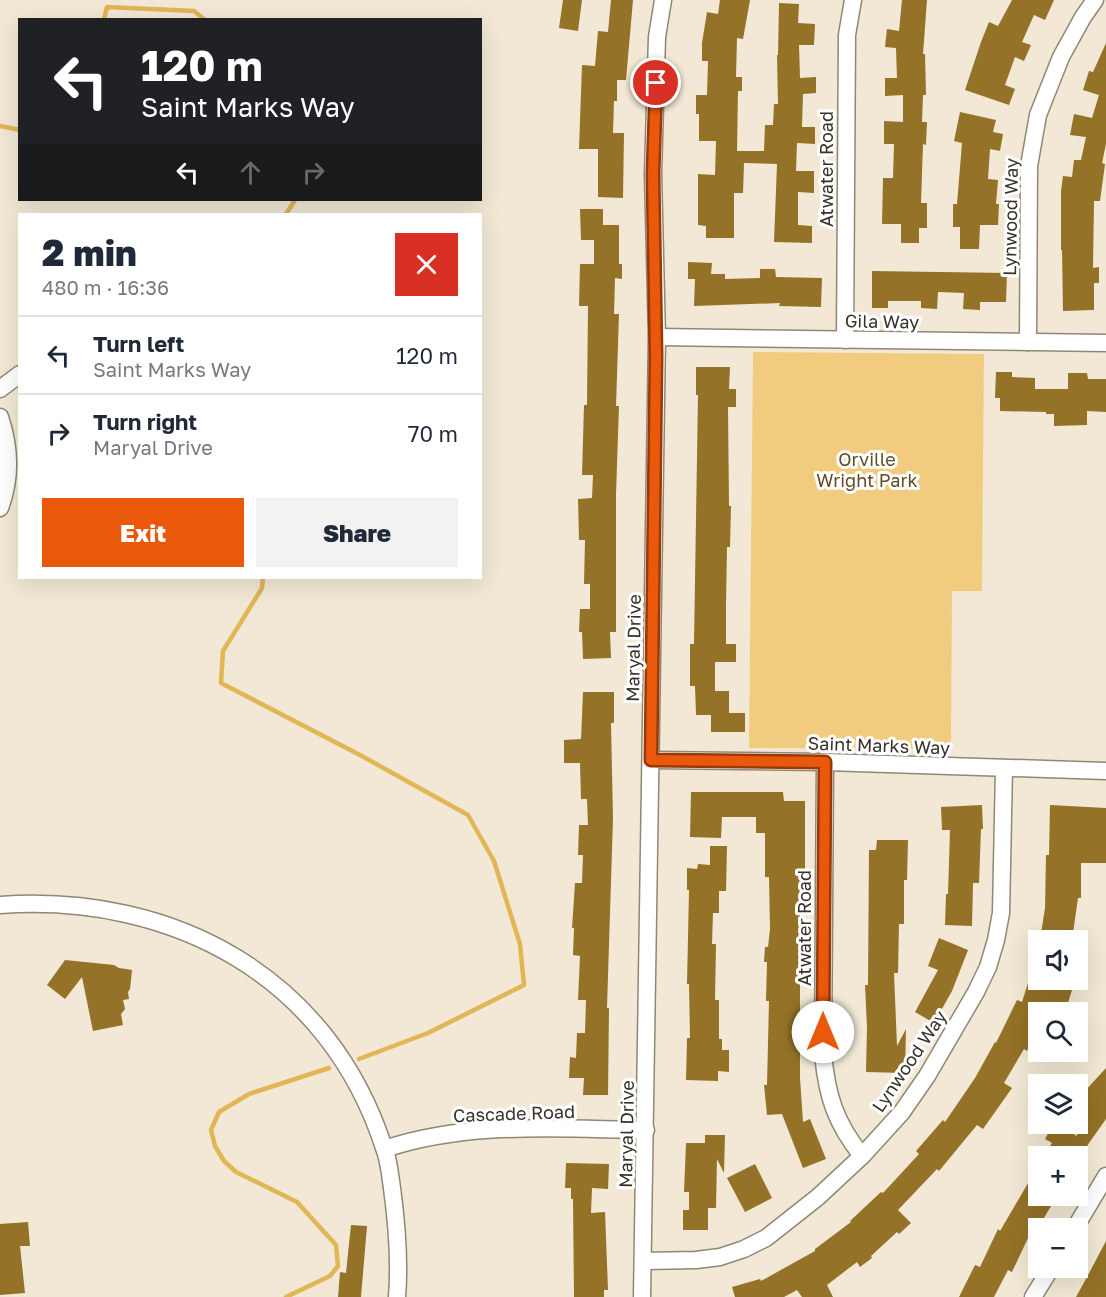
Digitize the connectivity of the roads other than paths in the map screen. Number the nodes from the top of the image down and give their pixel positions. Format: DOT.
graph roads {
  1 [pos="663,0"];
  2 [pos="854,0"];
  3 [pos="1095,0"];
  4 [pos="657,337"];
  5 [pos="845,340"];
  6 [pos="1028,342"];
  7 [pos="1106,344"];
  8 [pos="18,376"];
  9 [pos="0,389"];
  10 [pos="0,417"];
  11 [pos="0,508"];
  12 [pos="651,760"];
  13 [pos="825,762"];
  14 [pos="1004,768"];
  15 [pos="1106,771"];
  16 [pos="0,905"];
  17 [pos="645,1130"];
  18 [pos="385,1149"];
  19 [pos="862,1156"];
  20 [pos="1106,1176"];
  21 [pos="1080,1218"];
  22 [pos="644,1261"];
  23 [pos="1045,1278"];
  24 [pos="397,1297"];
  25 [pos="642,1297"];
  26 [pos="1033,1297"];
  1 -- 4 [label="street, Maryal Drive"];
  2 -- 5 [label="street, Atwater Road"];
  3 -- 6 [label="street, Lynwood Way"];
  4 -- 5 [label="street, Gila Way"];
  4 -- 12 [label="street, Maryal Drive"];
  5 -- 6 [label="street, Gila Way"];
  6 -- 7 [label="street, Gila Way"];
  8 -- 9 [label="street"];
  10 -- 11 [label="street"];
  12 -- 13 [label="street, Saint Marks Way"];
  12 -- 17 [label="street, Maryal Drive"];
  13 -- 14 [label="street, Saint Marks Way"];
  13 -- 19 [label="street, Atwater Road"];
  14 -- 15 [label="street, Saint Marks Way"];
  14 -- 19 [label="street, Lynwood Way"];
  16 -- 18 [label="street"];
  17 -- 18 [label="street, Cascade Road"];
  17 -- 22 [label="street, Maryal Drive"];
  18 -- 24 [label="street"];
  19 -- 22 [label="street, Lynwood Way"];
  20 -- 21 [label="street"];
  22 -- 25 [label="street, Maryal Drive"];
  23 -- 26 [label="street"];
}
